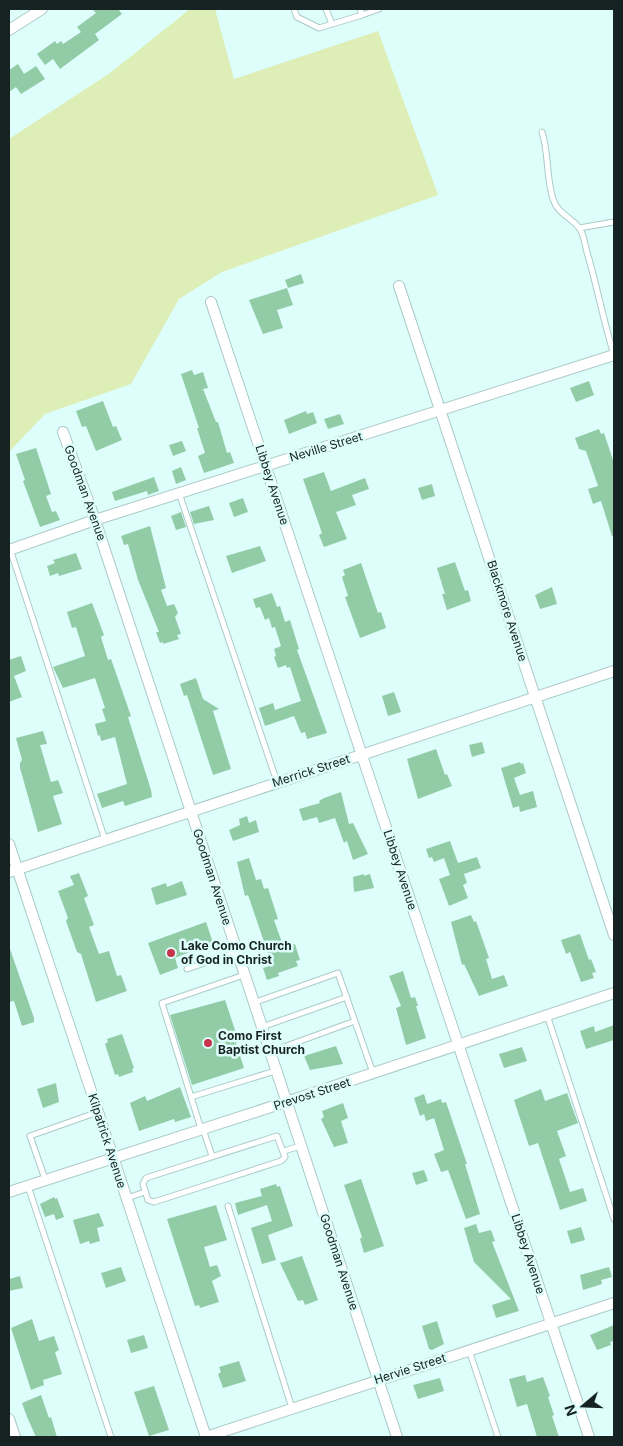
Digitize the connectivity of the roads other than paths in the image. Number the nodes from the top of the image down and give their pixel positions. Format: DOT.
graph roads {
  1 [pos="42,9"];
  2 [pos="294,9"];
  3 [pos="326,9"];
  4 [pos="360,9"];
  5 [pos="380,9"];
  6 [pos="362,15"];
  7 [pos="332,24"];
  8 [pos="9,30"];
  9 [pos="542,132"];
  10 [pos="614,222"];
  11 [pos="579,228"];
  12 [pos="399,286"];
  13 [pos="211,302"];
  14 [pos="614,355"];
  15 [pos="441,412"];
  16 [pos="63,432"];
  17 [pos="266,465"];
  18 [pos="179,493"];
  19 [pos="95,520"];
  20 [pos="9,550"];
  21 [pos="614,671"];
  22 [pos="535,697"];
  23 [pos="362,754"];
  24 [pos="277,782"];
  25 [pos="190,811"];
  26 [pos="105,840"];
  27 [pos="9,844"];
  28 [pos="13,870"];
  29 [pos="614,936"];
  30 [pos="237,952"];
  31 [pos="187,969"];
  32 [pos="244,975"];
  33 [pos="614,992"];
  34 [pos="347,997"];
  35 [pos="254,1003"];
  36 [pos="547,1015"];
  37 [pos="355,1021"];
  38 [pos="261,1027"];
  39 [pos="458,1045"];
  40 [pos="270,1052"];
  41 [pos="275,1071"];
  42 [pos="373,1073"];
  43 [pos="191,1097"];
  44 [pos="286,1102"];
  45 [pos="98,1112"];
  46 [pos="202,1129"];
  47 [pos="300,1146"];
  48 [pos="284,1151"];
  49 [pos="212,1156"];
  50 [pos="112,1157"];
  51 [pos="45,1179"];
  52 [pos="28,1185"];
  53 [pos="9,1192"];
  54 [pos="145,1192"];
  55 [pos="126,1198"];
  56 [pos="228,1206"];
  57 [pos="614,1219"];
  58 [pos="614,1303"];
  59 [pos="551,1322"];
  60 [pos="469,1350"];
  61 [pos="378,1380"];
  62 [pos="292,1408"];
  63 [pos="9,1419"];
  64 [pos="15,1437"];
  65 [pos="112,1437"];
  66 [pos="206,1437"];
  67 [pos="397,1437"];
  68 [pos="498,1437"];
  69 [pos="589,1437"];
  1 -- 8 [label="street"];
  2 -- 7 [label="lane"];
  3 -- 7 [label="lane"];
  4 -- 6 [label="lane"];
  5 -- 6 [label="lane"];
  6 -- 7 [label="lane"];
  9 -- 11 [label="lane"];
  10 -- 11 [label="lane"];
  11 -- 14 [label="lane"];
  12 -- 15 [label="street, Blackmore Avenue"];
  13 -- 17 [label="street, Libbey Avenue"];
  14 -- 15 [label="street, Neville Street"];
  15 -- 17 [label="street, Neville Street"];
  15 -- 22 [label="street, Blackmore Avenue"];
  16 -- 19 [label="street, Goodman Avenue"];
  17 -- 18 [label="street, Neville Street"];
  17 -- 23 [label="street, Libbey Avenue"];
  18 -- 19 [label="street, Neville Street"];
  18 -- 24 [label="lane"];
  19 -- 20 [label="street, Neville Street"];
  19 -- 25 [label="street, Goodman Avenue"];
  20 -- 26 [label="lane"];
  21 -- 22 [label="street, Merrick Street"];
  22 -- 23 [label="street, Merrick Street"];
  22 -- 29 [label="street, Blackmore Avenue"];
  23 -- 24 [label="street, Merrick Street"];
  23 -- 39 [label="street, Libbey Avenue"];
  24 -- 25 [label="street, Merrick Street"];
  25 -- 26 [label="street, Merrick Street"];
  25 -- 30 [label="street, Goodman Avenue"];
  26 -- 28 [label="street, Merrick Street"];
  27 -- 28 [label="street, Kilpatrick Avenue"];
  28 -- 45 [label="street, Kilpatrick Avenue"];
  30 -- 31 [label="lane"];
  30 -- 32 [label="street, Goodman Avenue"];
  32 -- 35 [label="street, Goodman Avenue"];
  32 -- 43 [label="lane"];
  33 -- 36 [label="street, Prevost Street"];
  34 -- 35 [label="lane"];
  34 -- 37 [label="lane"];
  34 -- 38 [label="lane"];
  35 -- 38 [label="street, Goodman Avenue"];
  36 -- 39 [label="street, Prevost Street"];
  36 -- 57 [label="lane"];
  37 -- 40 [label="lane"];
  37 -- 42 [label="lane"];
  38 -- 40 [label="street, Goodman Avenue"];
  39 -- 42 [label="street, Prevost Street"];
  39 -- 59 [label="street, Libbey Avenue"];
  40 -- 41 [label="street, Goodman Avenue"];
  41 -- 43 [label="lane"];
  41 -- 44 [label="street, Goodman Avenue"];
  42 -- 44 [label="street, Prevost Street"];
  43 -- 46 [label="lane"];
  44 -- 46 [label="street, Prevost Street"];
  44 -- 47 [label="street, Goodman Avenue"];
  45 -- 50 [label="street, Kilpatrick Avenue"];
  45 -- 51 [label="lane"];
  46 -- 49 [label="lane"];
  46 -- 50 [label="street, Prevost Street"];
  47 -- 48 [label="lane"];
  47 -- 61 [label="street, Goodman Avenue"];
  48 -- 49 [label="lane"];
  48 -- 54 [label="lane"];
  49 -- 54 [label="lane"];
  50 -- 51 [label="street, Prevost Street"];
  50 -- 55 [label="street, Kilpatrick Avenue"];
  51 -- 52 [label="street, Prevost Street"];
  52 -- 53 [label="street, Prevost Street"];
  52 -- 65 [label="lane"];
  54 -- 55 [label="lane"];
  55 -- 66 [label="street, Kilpatrick Avenue"];
  56 -- 62 [label="lane"];
  58 -- 59 [label="street, Hervie Street"];
  59 -- 60 [label="street, Hervie Street"];
  59 -- 69 [label="street, Libbey Avenue"];
  60 -- 61 [label="street, Hervie Street"];
  60 -- 68 [label="lane"];
  61 -- 62 [label="street, Hervie Street"];
  61 -- 67 [label="street, Goodman Avenue"];
  62 -- 66 [label="street, Hervie Street"];
  63 -- 64 [label="street"];
}
